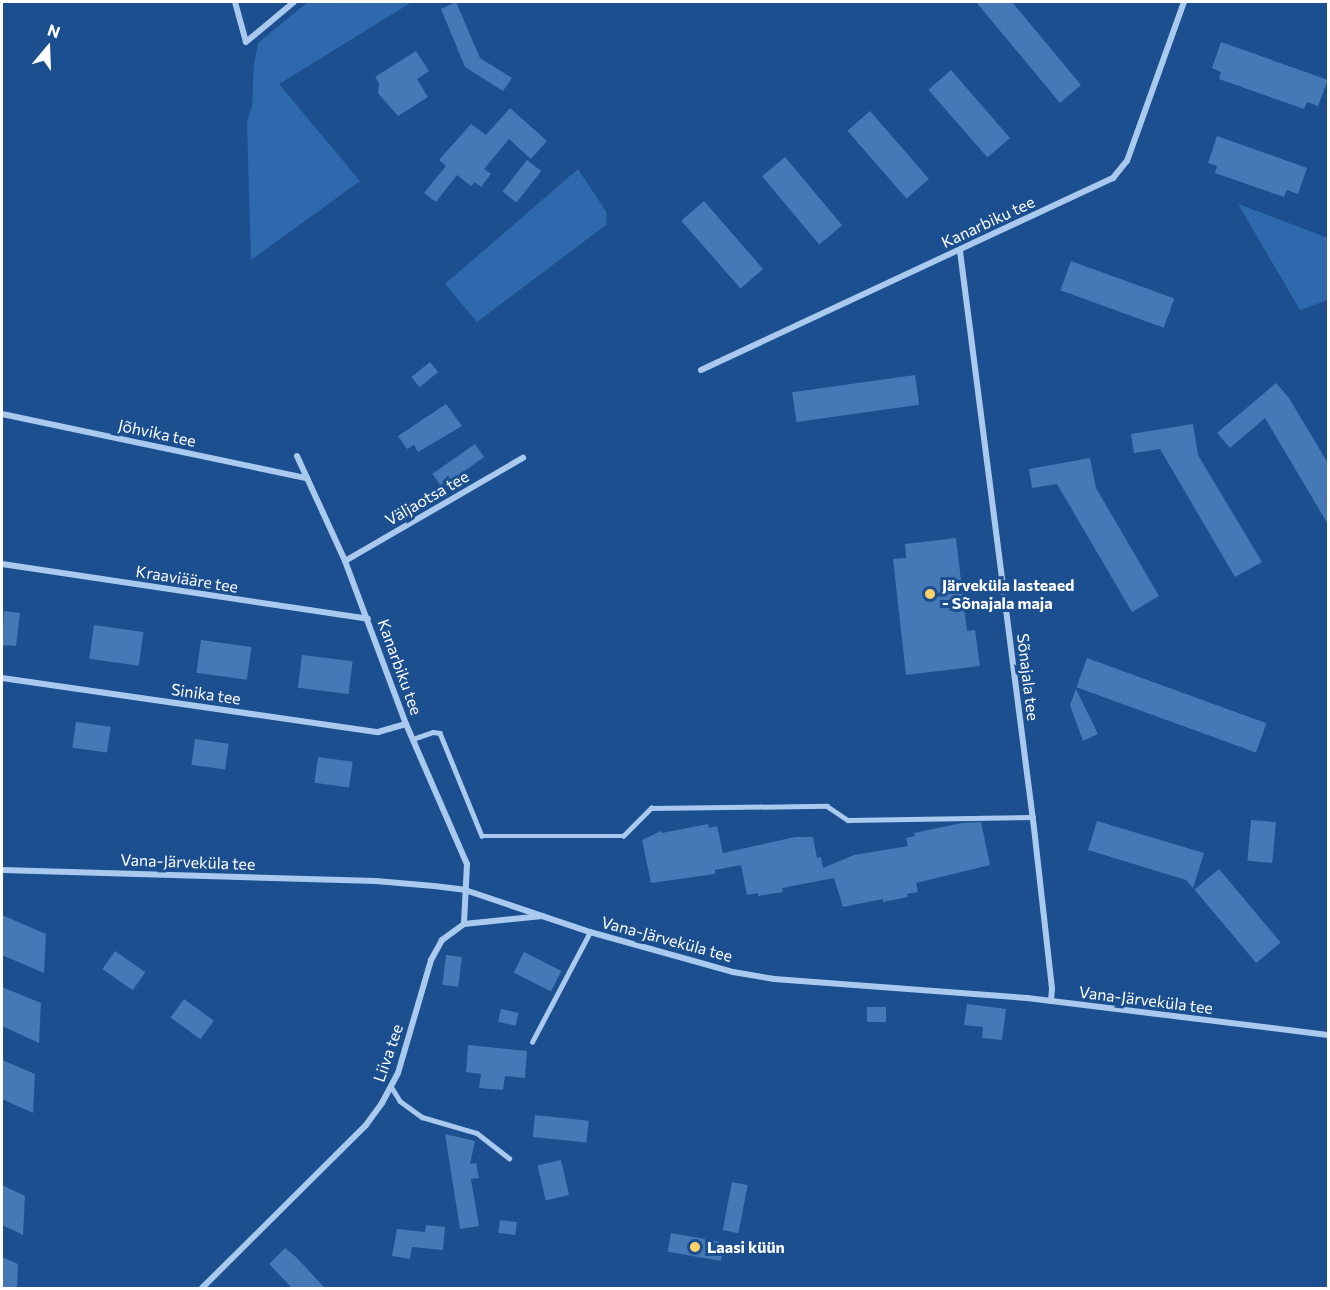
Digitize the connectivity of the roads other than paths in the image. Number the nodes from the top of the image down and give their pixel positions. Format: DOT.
graph roads {
  1 [pos="235,2"];
  2 [pos="294,2"];
  3 [pos="1184,2"];
  4 [pos="960,250"];
  5 [pos="701,370"];
  6 [pos="2,414"];
  7 [pos="297,456"];
  8 [pos="523,458"];
  9 [pos="307,478"];
  10 [pos="345,561"];
  11 [pos="2,564"];
  12 [pos="368,619"];
  13 [pos="2,678"];
  14 [pos="406,724"];
  15 [pos="413,739"];
  16 [pos="1033,817"];
  17 [pos="2,870"];
  18 [pos="465,890"];
  19 [pos="547,916"];
  20 [pos="464,924"];
  21 [pos="590,932"];
  22 [pos="1051,1001"];
  23 [pos="1329,1035"];
  24 [pos="532,1042"];
  25 [pos="392,1088"];
  26 [pos="509,1158"];
  27 [pos="202,1288"];
  1 -- 2 [label="street"];
  3 -- 4 [label="street, Kanarbiku tee"];
  4 -- 5 [label="street, Kanarbiku tee"];
  4 -- 16 [label="street, Sõnajala tee"];
  6 -- 9 [label="street, Jõhvika tee"];
  7 -- 9 [label="street, Kanarbiku tee"];
  8 -- 10 [label="street, Väljaotsa tee"];
  9 -- 10 [label="street, Kanarbiku tee"];
  10 -- 12 [label="street, Kanarbiku tee"];
  11 -- 12 [label="street, Kraaviääre tee"];
  12 -- 14 [label="street, Kanarbiku tee"];
  13 -- 14 [label="street, Sinika tee"];
  14 -- 15 [label="street, Kanarbiku tee"];
  15 -- 16 [label="lane"];
  15 -- 18 [label="street, Kanarbiku tee"];
  16 -- 22 [label="street, Sõnajala tee"];
  17 -- 18 [label="street, Vana-Järveküla tee"];
  18 -- 19 [label="street, Vana-Järveküla tee"];
  18 -- 20 [label="street, Kanarbiku tee"];
  19 -- 20 [label="street"];
  19 -- 21 [label="street, Vana-Järveküla tee"];
  20 -- 25 [label="street, Liiva tee"];
  21 -- 22 [label="street, Vana-Järveküla tee"];
  21 -- 24 [label="lane"];
  22 -- 23 [label="street, Vana-Järveküla tee"];
  25 -- 26 [label="lane"];
  25 -- 27 [label="street, Liiva tee"];
}
